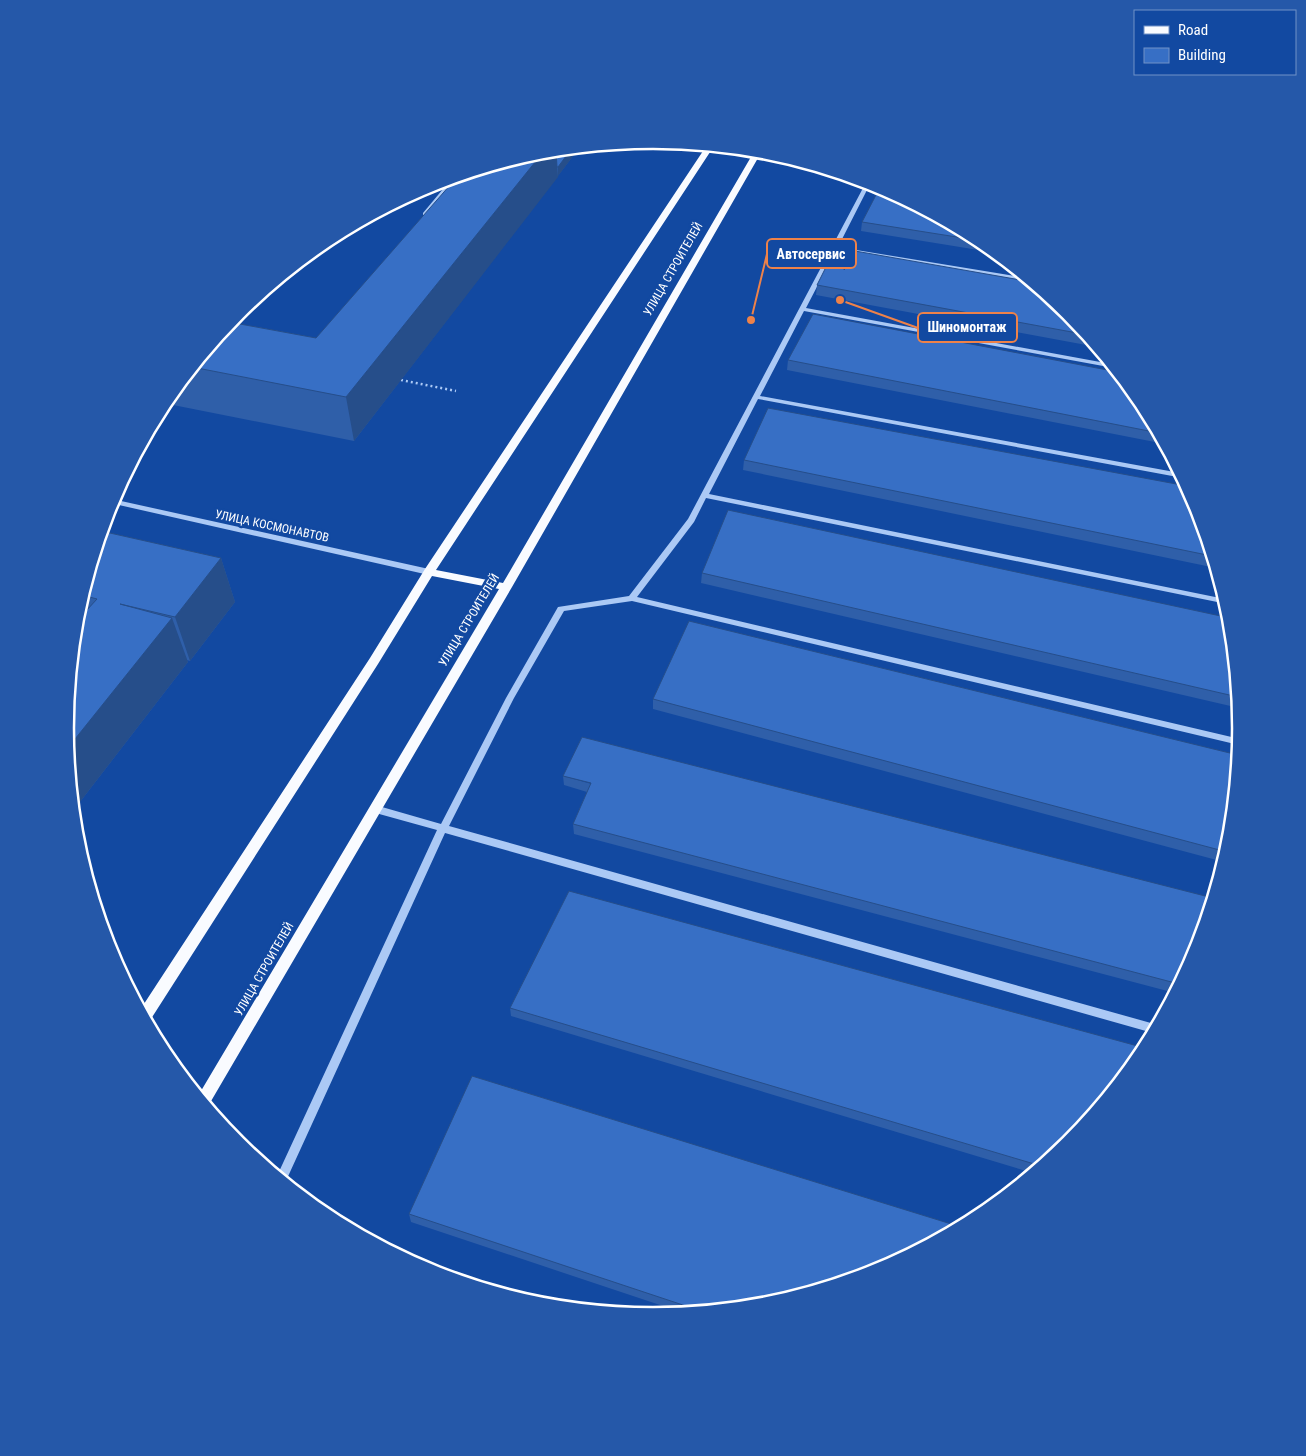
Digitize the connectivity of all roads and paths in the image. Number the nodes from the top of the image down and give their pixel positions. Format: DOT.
graph roads {
  1 [pos="706,152"];
  2 [pos="754,158"];
  3 [pos="448,186"];
  4 [pos="865,189"];
  5 [pos="419,220"];
  6 [pos="834,248"];
  7 [pos="1018,278"];
  8 [pos="803,309"];
  9 [pos="1104,364"];
  10 [pos="401,380"];
  11 [pos="456,391"];
  12 [pos="756,397"];
  13 [pos="1174,475"];
  14 [pos="704,495"];
  15 [pos="119,504"];
  16 [pos="429,572"];
  17 [pos="506,587"];
  18 [pos="632,598"];
  19 [pos="1218,600"];
  20 [pos="1232,740"];
  21 [pos="375,809"];
  22 [pos="442,830"];
  23 [pos="148,1011"];
  24 [pos="1149,1027"];
  25 [pos="206,1097"];
  26 [pos="284,1174"];
  1 -- 16 [label="main road"];
  2 -- 17 [label="main road, УЛИЦА СТРОИТЕЛЕЙ"];
  3 -- 5 [label="lane"];
  4 -- 6 [label="street"];
  6 -- 7 [label="street"];
  6 -- 8 [label="street"];
  8 -- 9 [label="street"];
  8 -- 12 [label="street"];
  10 -- 11 [label="path"];
  12 -- 13 [label="street"];
  12 -- 14 [label="street"];
  14 -- 18 [label="street"];
  14 -- 19 [label="street"];
  15 -- 16 [label="street, УЛИЦА КОСМОНАВТОВ"];
  16 -- 17 [label="main road"];
  16 -- 23 [label="main road"];
  17 -- 21 [label="main road, УЛИЦА СТРОИТЕЛЕЙ"];
  18 -- 20 [label="street"];
  18 -- 22 [label="street"];
  21 -- 22 [label="street"];
  21 -- 25 [label="main road, УЛИЦА СТРОИТЕЛЕЙ"];
  22 -- 24 [label="street"];
  22 -- 26 [label="street"];
}
